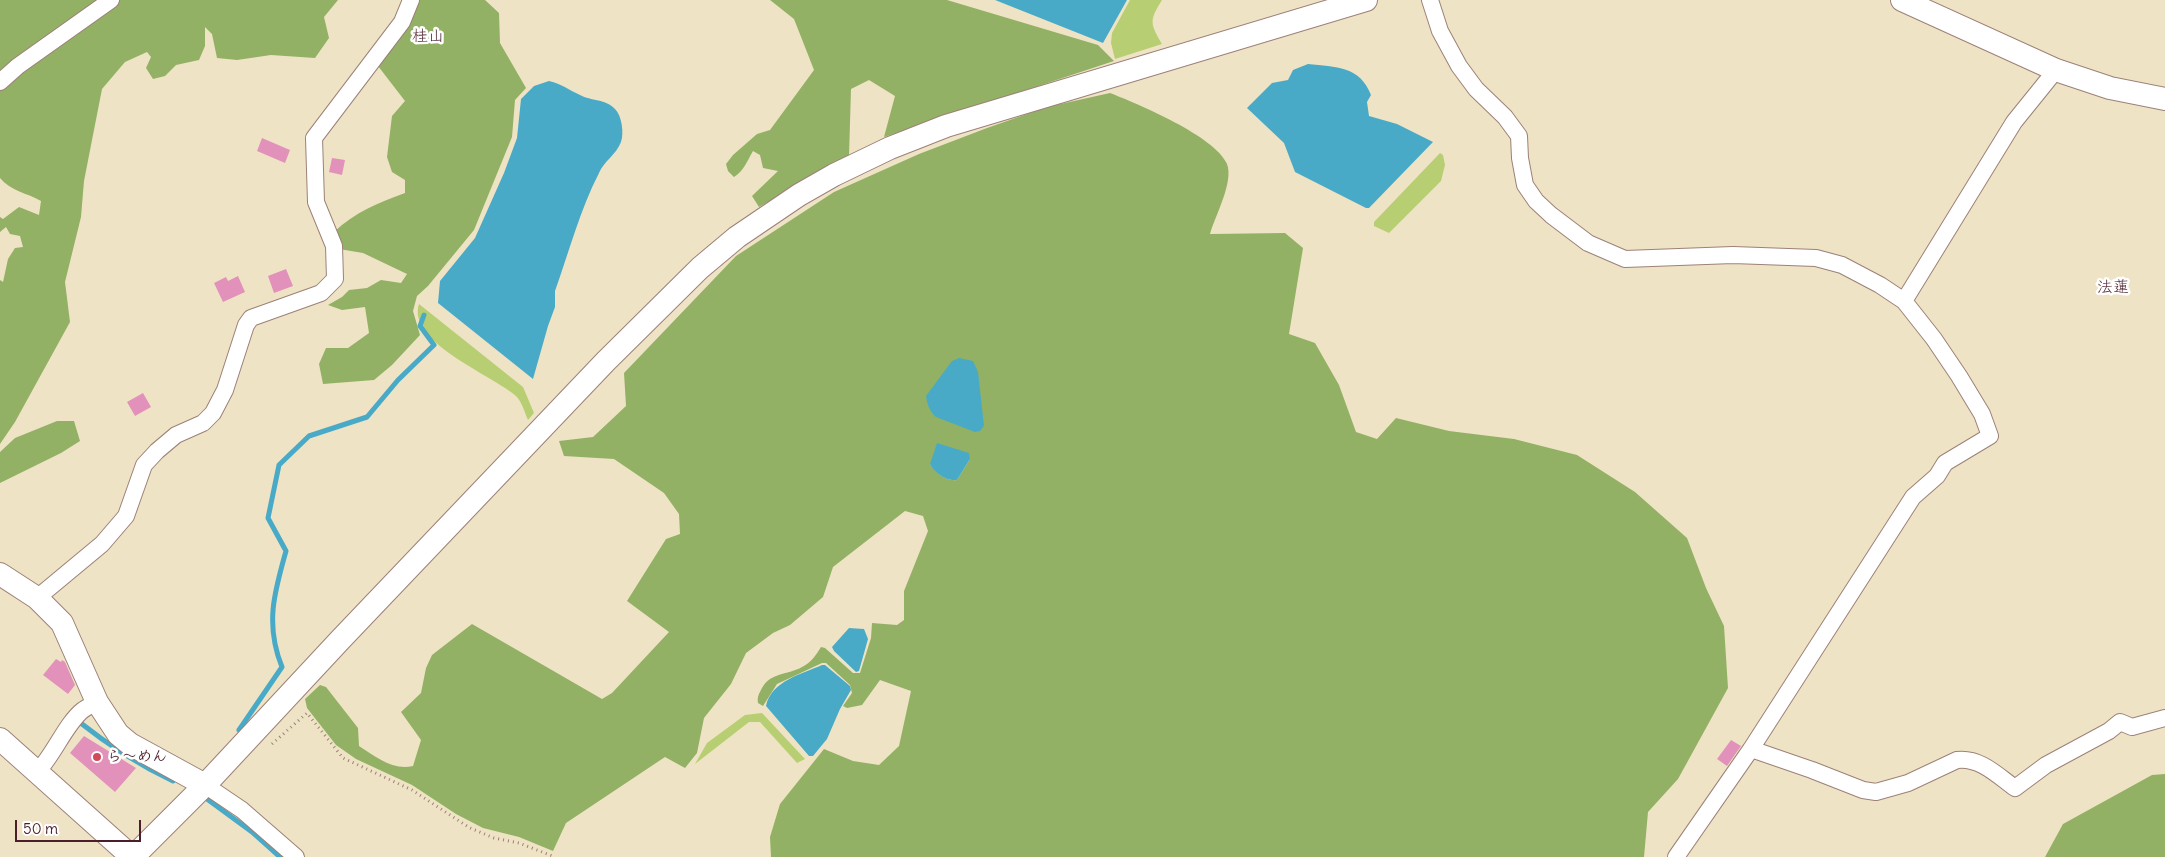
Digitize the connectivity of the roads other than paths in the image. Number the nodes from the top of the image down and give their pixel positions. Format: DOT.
graph roads {
  1 [pos="112,0"];
  2 [pos="411,0"];
  3 [pos="1366,0"];
  4 [pos="1430,0"];
  5 [pos="1902,0"];
  6 [pos="2056,70"];
  7 [pos="0,82"];
  8 [pos="2165,99"];
  9 [pos="1904,301"];
  10 [pos="0,574"];
  11 [pos="36,598"];
  12 [pos="97,702"];
  13 [pos="2165,718"];
  14 [pos="0,739"];
  15 [pos="1751,749"];
  16 [pos="37,772"];
  17 [pos="205,785"];
  18 [pos="132,857"];
  19 [pos="296,857"];
  20 [pos="1676,857"];
  1 -- 7 [label="street"];
  2 -- 11 [label="street"];
  3 -- 17 [label="street"];
  4 -- 9 [label="street"];
  5 -- 6 [label="street"];
  6 -- 8 [label="street"];
  6 -- 9 [label="street"];
  9 -- 15 [label="street"];
  10 -- 11 [label="street"];
  11 -- 12 [label="street"];
  12 -- 16 [label="street"];
  12 -- 17 [label="street"];
  13 -- 15 [label="street"];
  14 -- 16 [label="street"];
  15 -- 20 [label="street"];
  16 -- 18 [label="street"];
  17 -- 18 [label="street"];
  17 -- 19 [label="street"];
}
